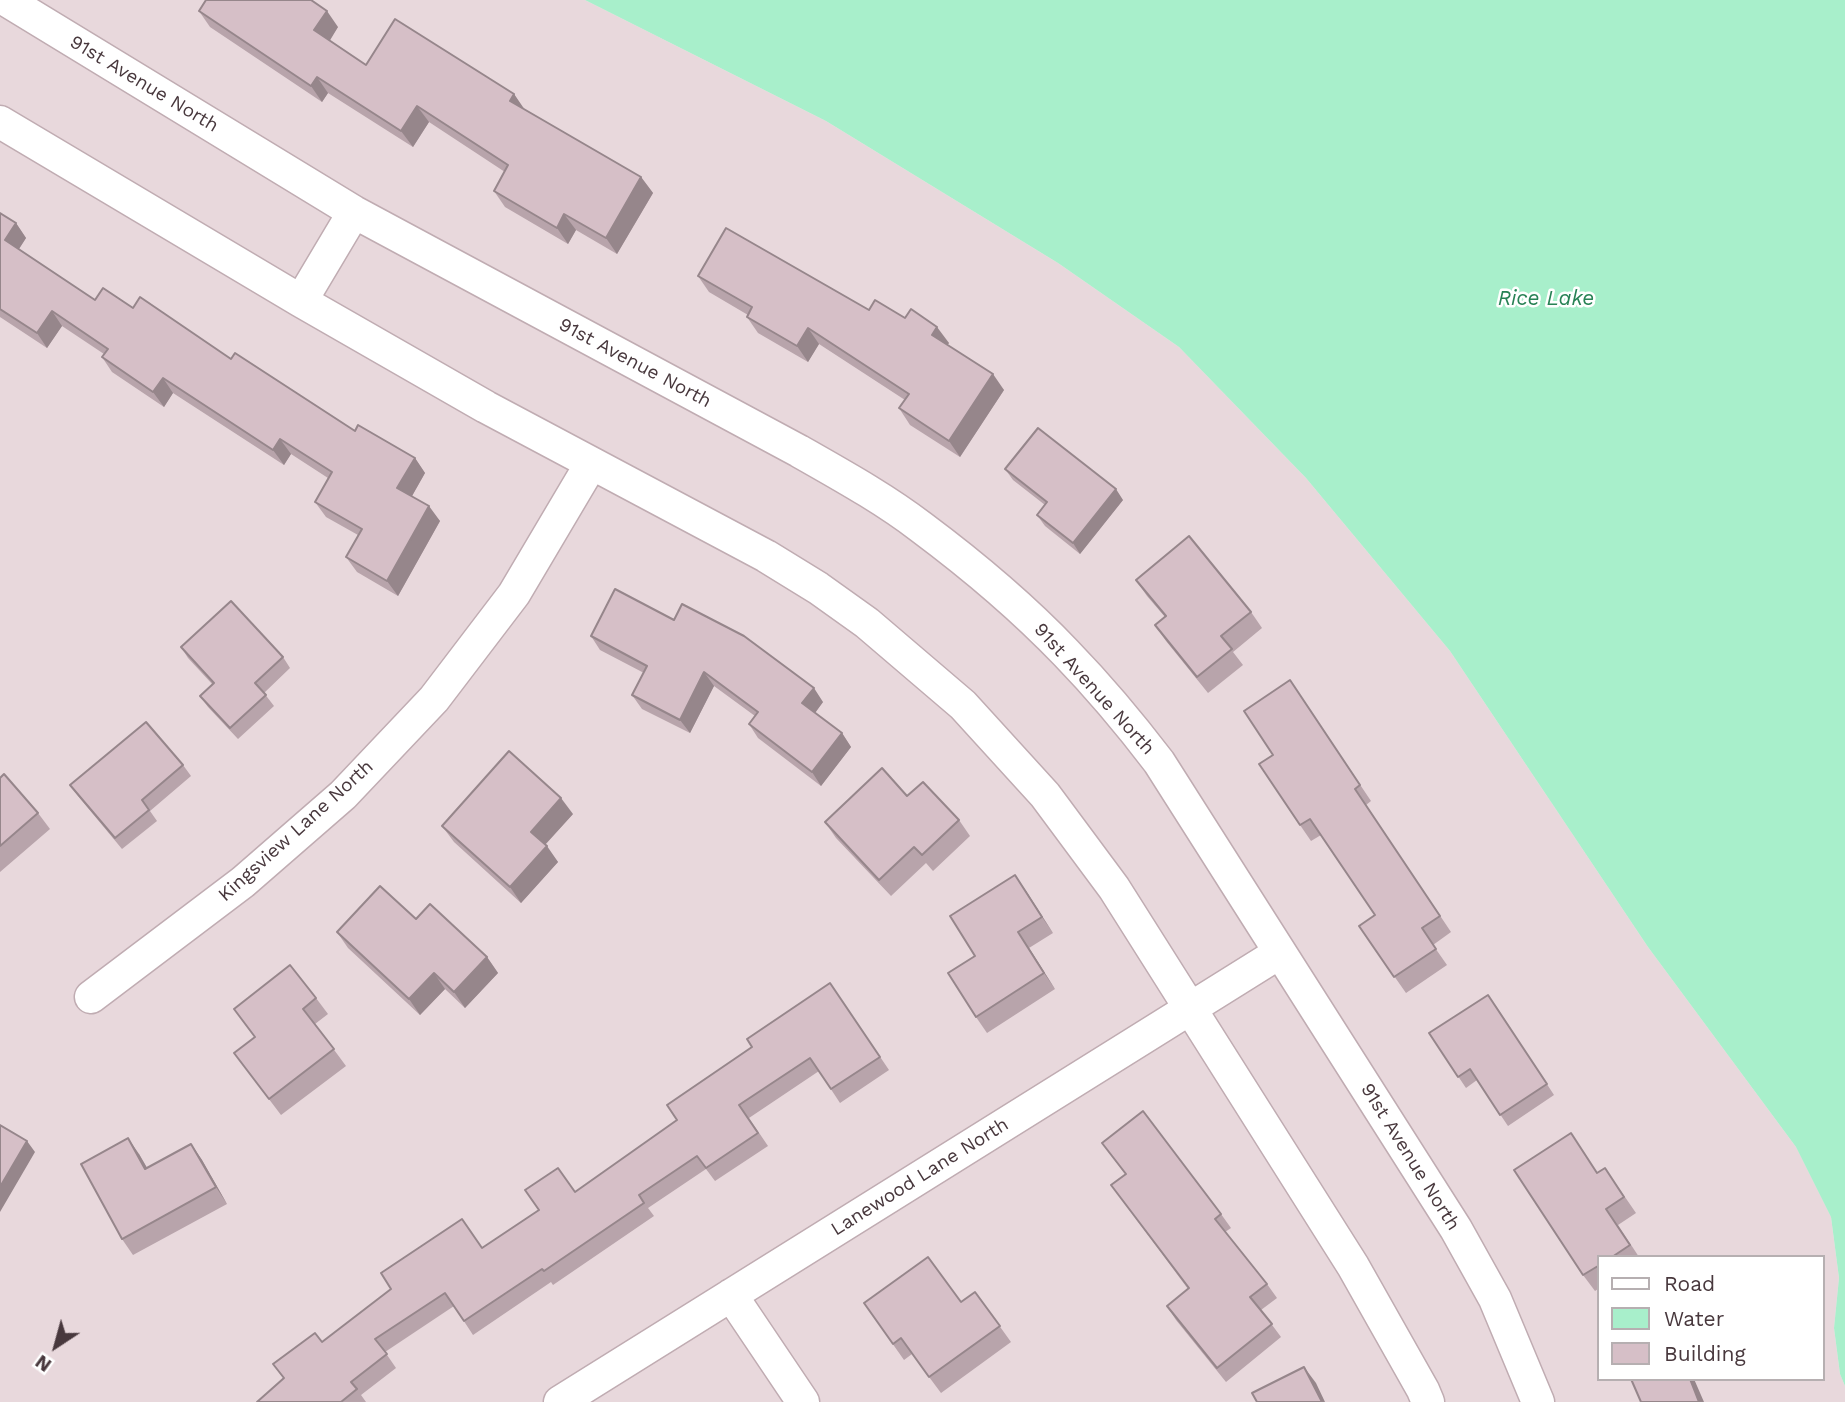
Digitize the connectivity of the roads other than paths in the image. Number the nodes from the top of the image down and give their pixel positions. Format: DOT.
graph roads {
  1 [pos="6,0"];
  2 [pos="0,122"];
  3 [pos="354,212"];
  4 [pos="301,301"];
  5 [pos="591,464"];
  6 [pos="1279,953"];
  7 [pos="92,997"];
  8 [pos="1190,1009"];
  9 [pos="732,1295"];
  10 [pos="560,1402"];
  11 [pos="803,1402"];
  12 [pos="1428,1402"];
  13 [pos="1538,1402"];
  1 -- 3 [label="street, 91st Avenue North"];
  2 -- 4 [label="street"];
  3 -- 4 [label="street"];
  3 -- 6 [label="street, 91st Avenue North"];
  4 -- 5 [label="street"];
  5 -- 7 [label="street, Kingsview Lane North"];
  5 -- 8 [label="street"];
  6 -- 8 [label="street, Lanewood Lane North"];
  6 -- 13 [label="street, 91st Avenue North"];
  8 -- 9 [label="street, Lanewood Lane North"];
  8 -- 12 [label="street"];
  9 -- 10 [label="street, Lanewood Lane North"];
  9 -- 11 [label="street"];
}
